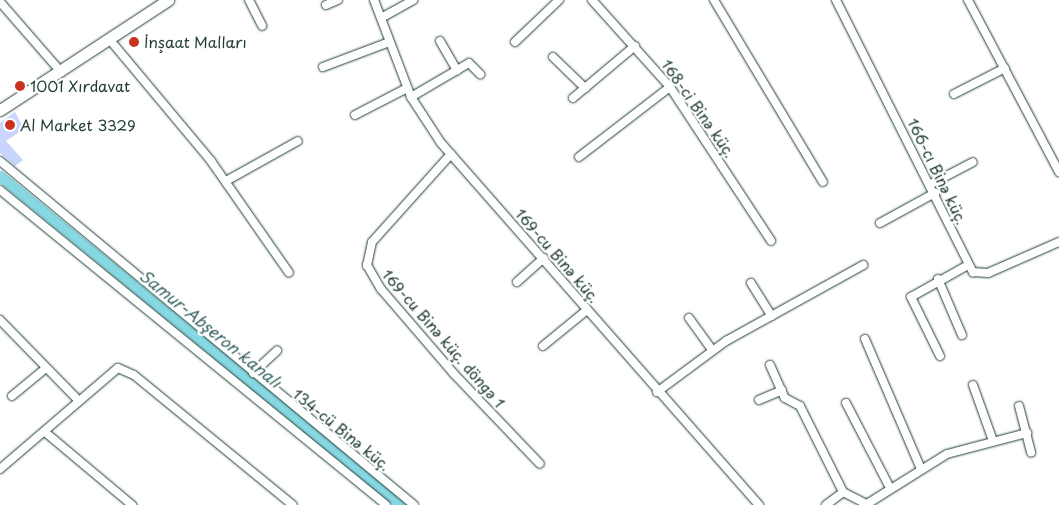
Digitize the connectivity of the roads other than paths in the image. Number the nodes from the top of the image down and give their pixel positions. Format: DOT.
graph roads {
  1 [pos="168,0"];
  2 [pos="249,0"];
  3 [pos="338,0"];
  4 [pos="374,0"];
  5 [pos="413,0"];
  6 [pos="559,0"];
  7 [pos="592,0"];
  8 [pos="714,0"];
  9 [pos="836,0"];
  10 [pos="968,0"];
  11 [pos="0,2"];
  12 [pos="326,5"];
  13 [pos="381,18"];
  14 [pos="262,26"];
  15 [pos="110,40"];
  16 [pos="440,41"];
  17 [pos="389,42"];
  18 [pos="514,42"];
  19 [pos="635,46"];
  20 [pos="553,57"];
  21 [pos="324,67"];
  22 [pos="1004,68"];
  23 [pos="457,70"];
  24 [pos="61,72"];
  25 [pos="480,74"];
  26 [pos="670,87"];
  27 [pos="407,88"];
  28 [pos="585,88"];
  29 [pos="954,94"];
  30 [pos="411,97"];
  31 [pos="573,98"];
  32 [pos="0,110"];
  33 [pos="355,115"];
  34 [pos="298,141"];
  35 [pos="451,154"];
  36 [pos="579,158"];
  37 [pos="0,162"];
  38 [pos="973,162"];
  39 [pos="1059,172"];
  40 [pos="226,181"];
  41 [pos="823,182"];
  42 [pos="931,184"];
  43 [pos="0,190"];
  44 [pos="935,193"];
  45 [pos="880,223"];
  46 [pos="771,241"];
  47 [pos="1059,242"];
  48 [pos="544,258"];
  49 [pos="864,265"];
  50 [pos="968,265"];
  51 [pos="289,273"];
  52 [pos="938,279"];
  53 [pos="517,282"];
  54 [pos="751,283"];
  55 [pos="587,310"];
  56 [pos="772,316"];
  57 [pos="689,318"];
  58 [pos="0,320"];
  59 [pos="962,336"];
  60 [pos="865,339"];
  61 [pos="544,346"];
  62 [pos="712,350"];
  63 [pos="276,351"];
  64 [pos="940,356"];
  65 [pos="770,365"];
  66 [pos="46,368"];
  67 [pos="253,373"];
  68 [pos="972,385"];
  69 [pos="782,390"];
  70 [pos="657,392"];
  71 [pos="12,396"];
  72 [pos="759,400"];
  73 [pos="79,401"];
  74 [pos="846,403"];
  75 [pos="1019,406"];
  76 [pos="45,432"];
  77 [pos="1026,433"];
  78 [pos="993,441"];
  79 [pos="1031,452"];
  80 [pos="540,464"];
  81 [pos="0,469"];
  82 [pos="921,469"];
  83 [pos="890,488"];
  84 [pos="843,492"];
  85 [pos="132,505"];
  86 [pos="293,505"];
  87 [pos="386,505"];
  88 [pos="414,505"];
  89 [pos="759,505"];
  90 [pos="826,505"];
  91 [pos="868,505"];
  1 -- 15 [label="street"];
  2 -- 14 [label="street"];
  3 -- 12 [label="street"];
  4 -- 13 [label="street, 169-cu Binə küç."];
  5 -- 13 [label="street"];
  6 -- 18 [label="street"];
  7 -- 19 [label="street, 168-ci Binə küç."];
  8 -- 41 [label="street"];
  9 -- 42 [label="street, 166-cı Binə küç."];
  10 -- 22 [label="street"];
  11 -- 24 [label="street"];
  13 -- 17 [label="street, 169-cu Binə küç."];
  15 -- 24 [label="street"];
  15 -- 40 [label="street"];
  16 -- 23 [label="street"];
  17 -- 21 [label="street"];
  17 -- 27 [label="street, 169-cu Binə küç."];
  19 -- 26 [label="street, 168-ci Binə küç."];
  19 -- 28 [label="street"];
  20 -- 28 [label="street"];
  22 -- 29 [label="street"];
  22 -- 39 [label="street"];
  23 -- 25 [label="street"];
  23 -- 30 [label="street"];
  24 -- 32 [label="street"];
  26 -- 36 [label="street"];
  26 -- 46 [label="street, 168-ci Binə küç."];
  27 -- 30 [label="street, 169-cu Binə küç."];
  27 -- 33 [label="street"];
  28 -- 31 [label="street"];
  30 -- 35 [label="street, 169-cu Binə küç."];
  34 -- 40 [label="street"];
  35 -- 48 [label="street, 169-cu Binə küç."];
  35 -- 80 [label="street, 169-cu Binə küç. döngə 1"];
  37 -- 67 [label="street, 134-cü Binə küç."];
  38 -- 42 [label="street"];
  40 -- 51 [label="street"];
  42 -- 44 [label="street, 166-cı Binə küç."];
  43 -- 87 [label="street"];
  44 -- 45 [label="street"];
  44 -- 50 [label="street, 166-cı Binə küç."];
  47 -- 50 [label="street"];
  48 -- 53 [label="street"];
  48 -- 55 [label="street, 169-cu Binə küç."];
  49 -- 56 [label="street"];
  50 -- 52 [label="street"];
  52 -- 59 [label="street"];
  52 -- 64 [label="street"];
  54 -- 56 [label="street"];
  55 -- 61 [label="street"];
  55 -- 70 [label="street, 169-cu Binə küç."];
  56 -- 62 [label="street"];
  57 -- 62 [label="street"];
  58 -- 66 [label="street"];
  60 -- 82 [label="street"];
  62 -- 70 [label="street"];
  63 -- 67 [label="street"];
  65 -- 69 [label="street"];
  66 -- 71 [label="street"];
  66 -- 73 [label="street"];
  67 -- 88 [label="street, 134-cü Binə küç."];
  68 -- 78 [label="street"];
  69 -- 72 [label="street"];
  69 -- 84 [label="street"];
  70 -- 89 [label="street, 169-cu Binə küç."];
  73 -- 76 [label="street"];
  73 -- 86 [label="street"];
  74 -- 83 [label="street"];
  75 -- 77 [label="street"];
  76 -- 81 [label="street"];
  76 -- 85 [label="street"];
  77 -- 78 [label="street"];
  77 -- 79 [label="street"];
  78 -- 82 [label="street"];
  82 -- 83 [label="street"];
  83 -- 91 [label="street"];
  84 -- 90 [label="street"];
  84 -- 91 [label="street"];
}
